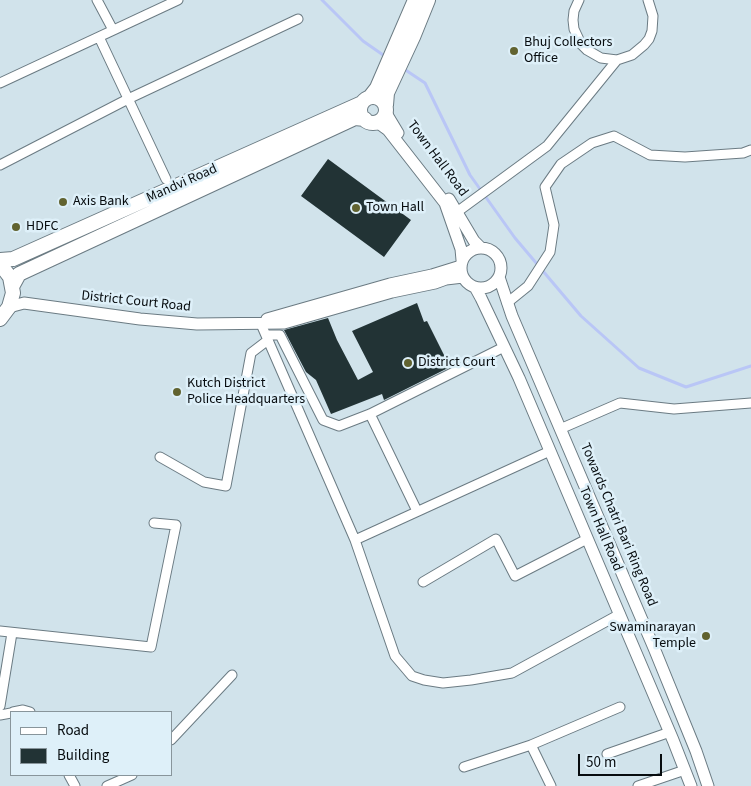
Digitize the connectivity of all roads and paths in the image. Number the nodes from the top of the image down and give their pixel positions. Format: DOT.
graph roads {
  1 [pos="97,0"];
  2 [pos="178,0"];
  3 [pos="415,0"];
  4 [pos="428,0"];
  5 [pos="579,0"];
  6 [pos="648,0"];
  7 [pos="162,4"];
  8 [pos="298,19"];
  9 [pos="113,30"];
  10 [pos="408,34"];
  11 [pos="99,38"];
  12 [pos="617,60"];
  13 [pos="0,83"];
  14 [pos="128,99"];
  15 [pos="376,105"];
  16 [pos="751,150"];
  17 [pos="0,165"];
  18 [pos="166,179"];
  19 [pos="457,212"];
  20 [pos="481,248"];
  21 [pos="0,260"];
  22 [pos="0,264"];
  23 [pos="462,268"];
  24 [pos="499,277"];
  25 [pos="475,287"];
  26 [pos="13,289"];
  27 [pos="24,303"];
  28 [pos="507,303"];
  29 [pos="9,308"];
  30 [pos="0,319"];
  31 [pos="246,324"];
  32 [pos="261,324"];
  33 [pos="267,338"];
  34 [pos="504,347"];
  35 [pos="751,403"];
  36 [pos="370,414"];
  37 [pos="560,429"];
  38 [pos="550,451"];
  39 [pos="160,457"];
  40 [pos="418,511"];
  41 [pos="154,522"];
  42 [pos="587,539"];
  43 [pos="355,540"];
  44 [pos="423,582"];
  45 [pos="620,614"];
  46 [pos="0,631"];
  47 [pos="12,633"];
  48 [pos="232,674"];
  49 [pos="0,706"];
  50 [pos="620,707"];
  51 [pos="670,732"];
  52 [pos="172,739"];
  53 [pos="531,745"];
  54 [pos="607,754"];
  55 [pos="464,767"];
  56 [pos="684,770"];
  57 [pos="128,776"];
  58 [pos="107,786"];
  59 [pos="551,786"];
  60 [pos="638,786"];
  61 [pos="691,786"];
  62 [pos="708,786"];
  1 -- 9 [label="street"];
  2 -- 7 [label="street"];
  3 -- 10 [label="main road"];
  4 -- 10 [label="main road"];
  5 -- 12 [label="street"];
  6 -- 12 [label="street"];
  7 -- 9 [label="street"];
  8 -- 14 [label="street"];
  9 -- 11 [label="street"];
  10 -- 15 [label="main road"];
  11 -- 13 [label="street"];
  11 -- 14 [label="street"];
  12 -- 19 [label="street"];
  14 -- 17 [label="street"];
  14 -- 18 [label="street"];
  15 -- 19 [label="street, Town Hall Road"];
  15 -- 21 [label="main road, Mandvi Road"];
  15 -- 23 [label="street, Town Hall Road"];
  15 -- 26 [label="main road, Mandvi Road"];
  16 -- 28 [label="street"];
  19 -- 20 [label="street, Town Hall Road"];
  20 -- 23 [label="street"];
  20 -- 24 [label="street"];
  22 -- 26 [label="main road"];
  23 -- 25 [label="street"];
  23 -- 31 [label="street, District Court Road"];
  23 -- 32 [label="street, District Court Road"];
  24 -- 25 [label="street"];
  24 -- 28 [label="street, Towards Chatri Bari Ring Road"];
  25 -- 34 [label="street, Town Hall Road"];
  26 -- 27 [label="street"];
  26 -- 29 [label="main road"];
  27 -- 29 [label="street"];
  27 -- 31 [label="street, District Court Road"];
  28 -- 37 [label="street, Towards Chatri Bari Ring Road"];
  29 -- 30 [label="main road"];
  31 -- 32 [label="street, District Court Road"];
  32 -- 33 [label="street"];
  33 -- 36 [label="street"];
  33 -- 39 [label="street"];
  33 -- 43 [label="street"];
  34 -- 36 [label="street"];
  34 -- 38 [label="street, Town Hall Road"];
  35 -- 37 [label="street"];
  36 -- 40 [label="street"];
  37 -- 62 [label="street, Towards Chatri Bari Ring Road"];
  38 -- 40 [label="street"];
  38 -- 42 [label="street, Town Hall Road"];
  40 -- 43 [label="street"];
  41 -- 47 [label="street"];
  42 -- 44 [label="street"];
  42 -- 45 [label="street, Town Hall Road"];
  43 -- 45 [label="street"];
  45 -- 51 [label="street, Town Hall Road"];
  46 -- 47 [label="street"];
  47 -- 49 [label="street"];
  48 -- 52 [label="street"];
  50 -- 53 [label="street"];
  51 -- 54 [label="street"];
  51 -- 56 [label="street, Town Hall Road"];
  53 -- 55 [label="street"];
  53 -- 59 [label="street"];
  56 -- 60 [label="street"];
  56 -- 61 [label="street, Town Hall Road"];
  57 -- 58 [label="street"];
}
